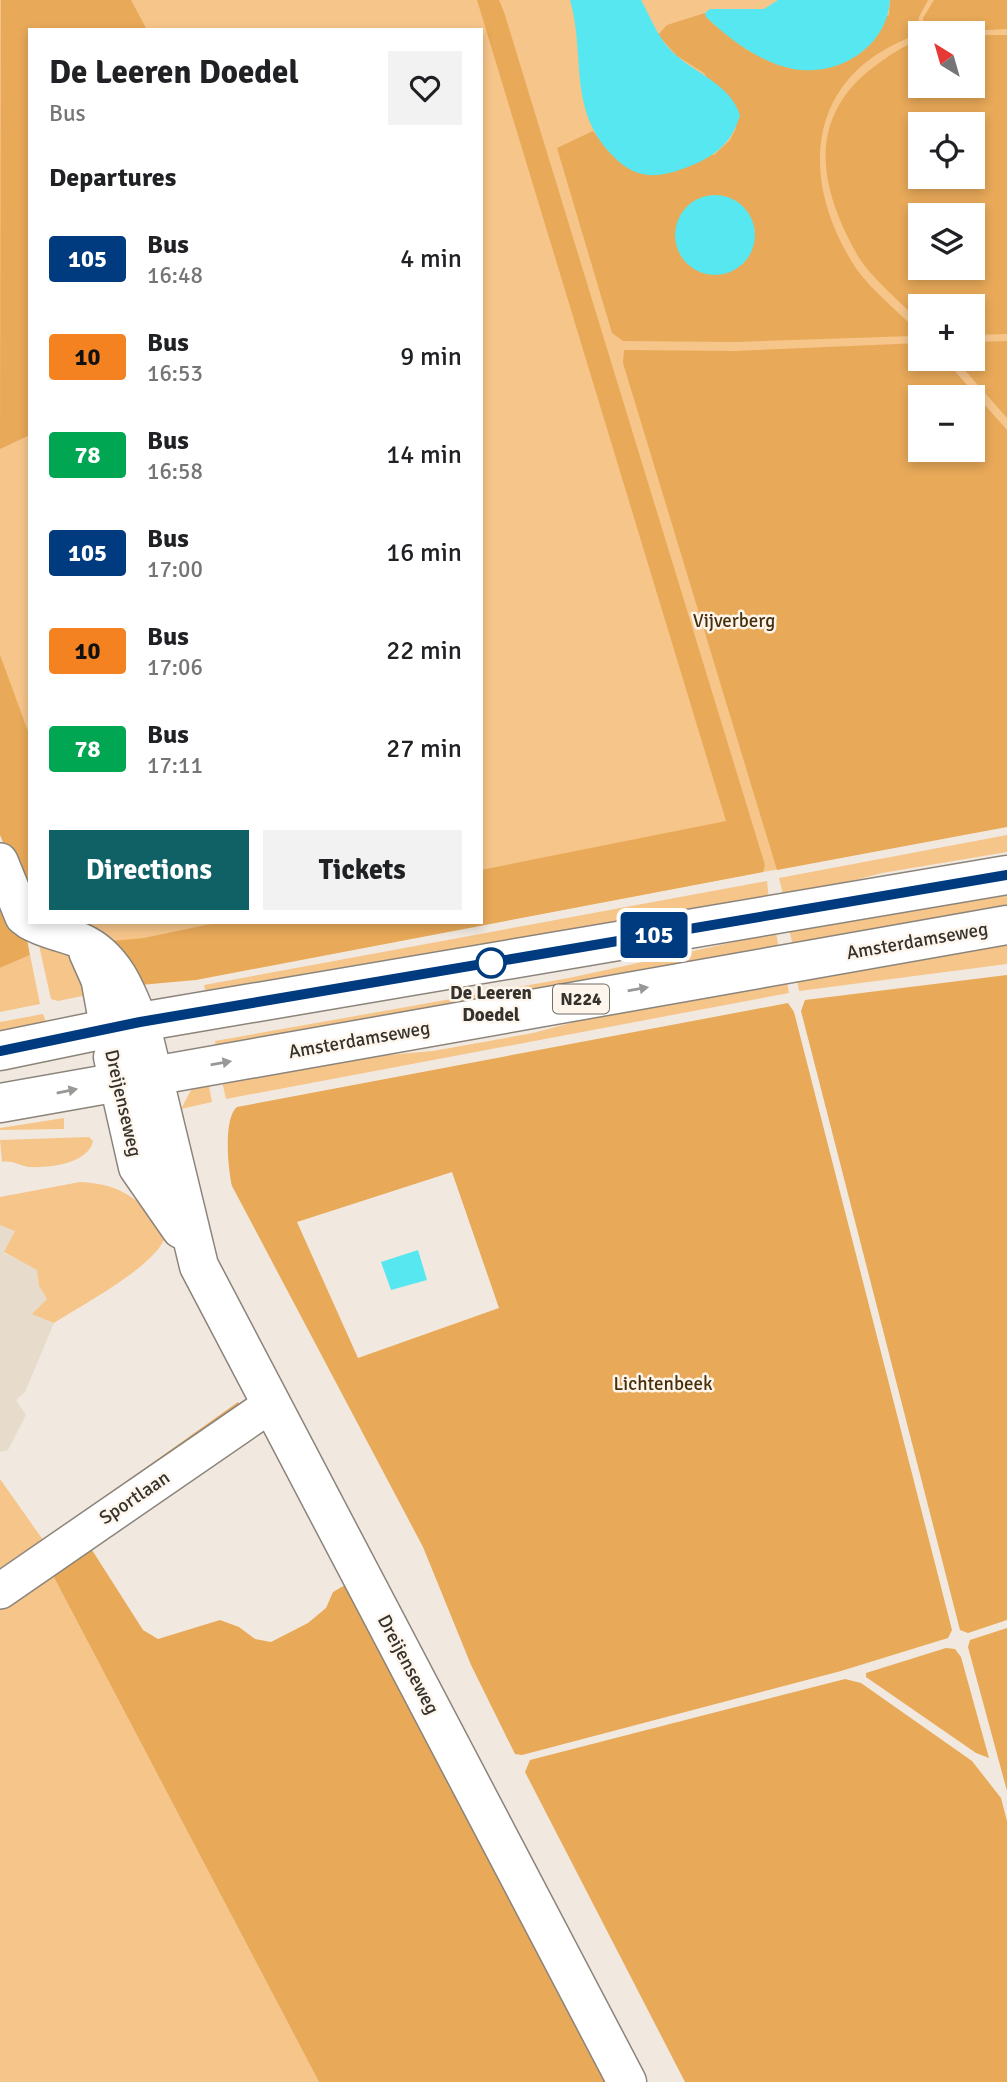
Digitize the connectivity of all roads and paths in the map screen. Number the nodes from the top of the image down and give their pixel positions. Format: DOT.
graph roads {
  1 [pos="0,861"];
  2 [pos="1007,875"];
  3 [pos="28,921"];
  4 [pos="36,924"];
  5 [pos="1007,925"];
  6 [pos="124,1026"];
  7 [pos="0,1051"];
  8 [pos="136,1077"];
  9 [pos="0,1103"];
  10 [pos="270,1405"];
  11 [pos="0,1591"];
  12 [pos="627,2082"];
  1 -- 3 [label="street"];
  2 -- 6 [label="main road"];
  4 -- 6 [label="street"];
  8 -- 5 [label="main road, Amsterdamseweg / N224, one-way"];
  6 -- 7 [label="main road"];
  6 -- 8 [label="main road, Dreijenseweg"];
  9 -- 8 [label="main road, Amsterdamseweg / N224, one-way"];
  8 -- 10 [label="main road, Dreijenseweg"];
  10 -- 11 [label="street, Sportlaan"];
  10 -- 12 [label="main road, Dreijenseweg"];
}
